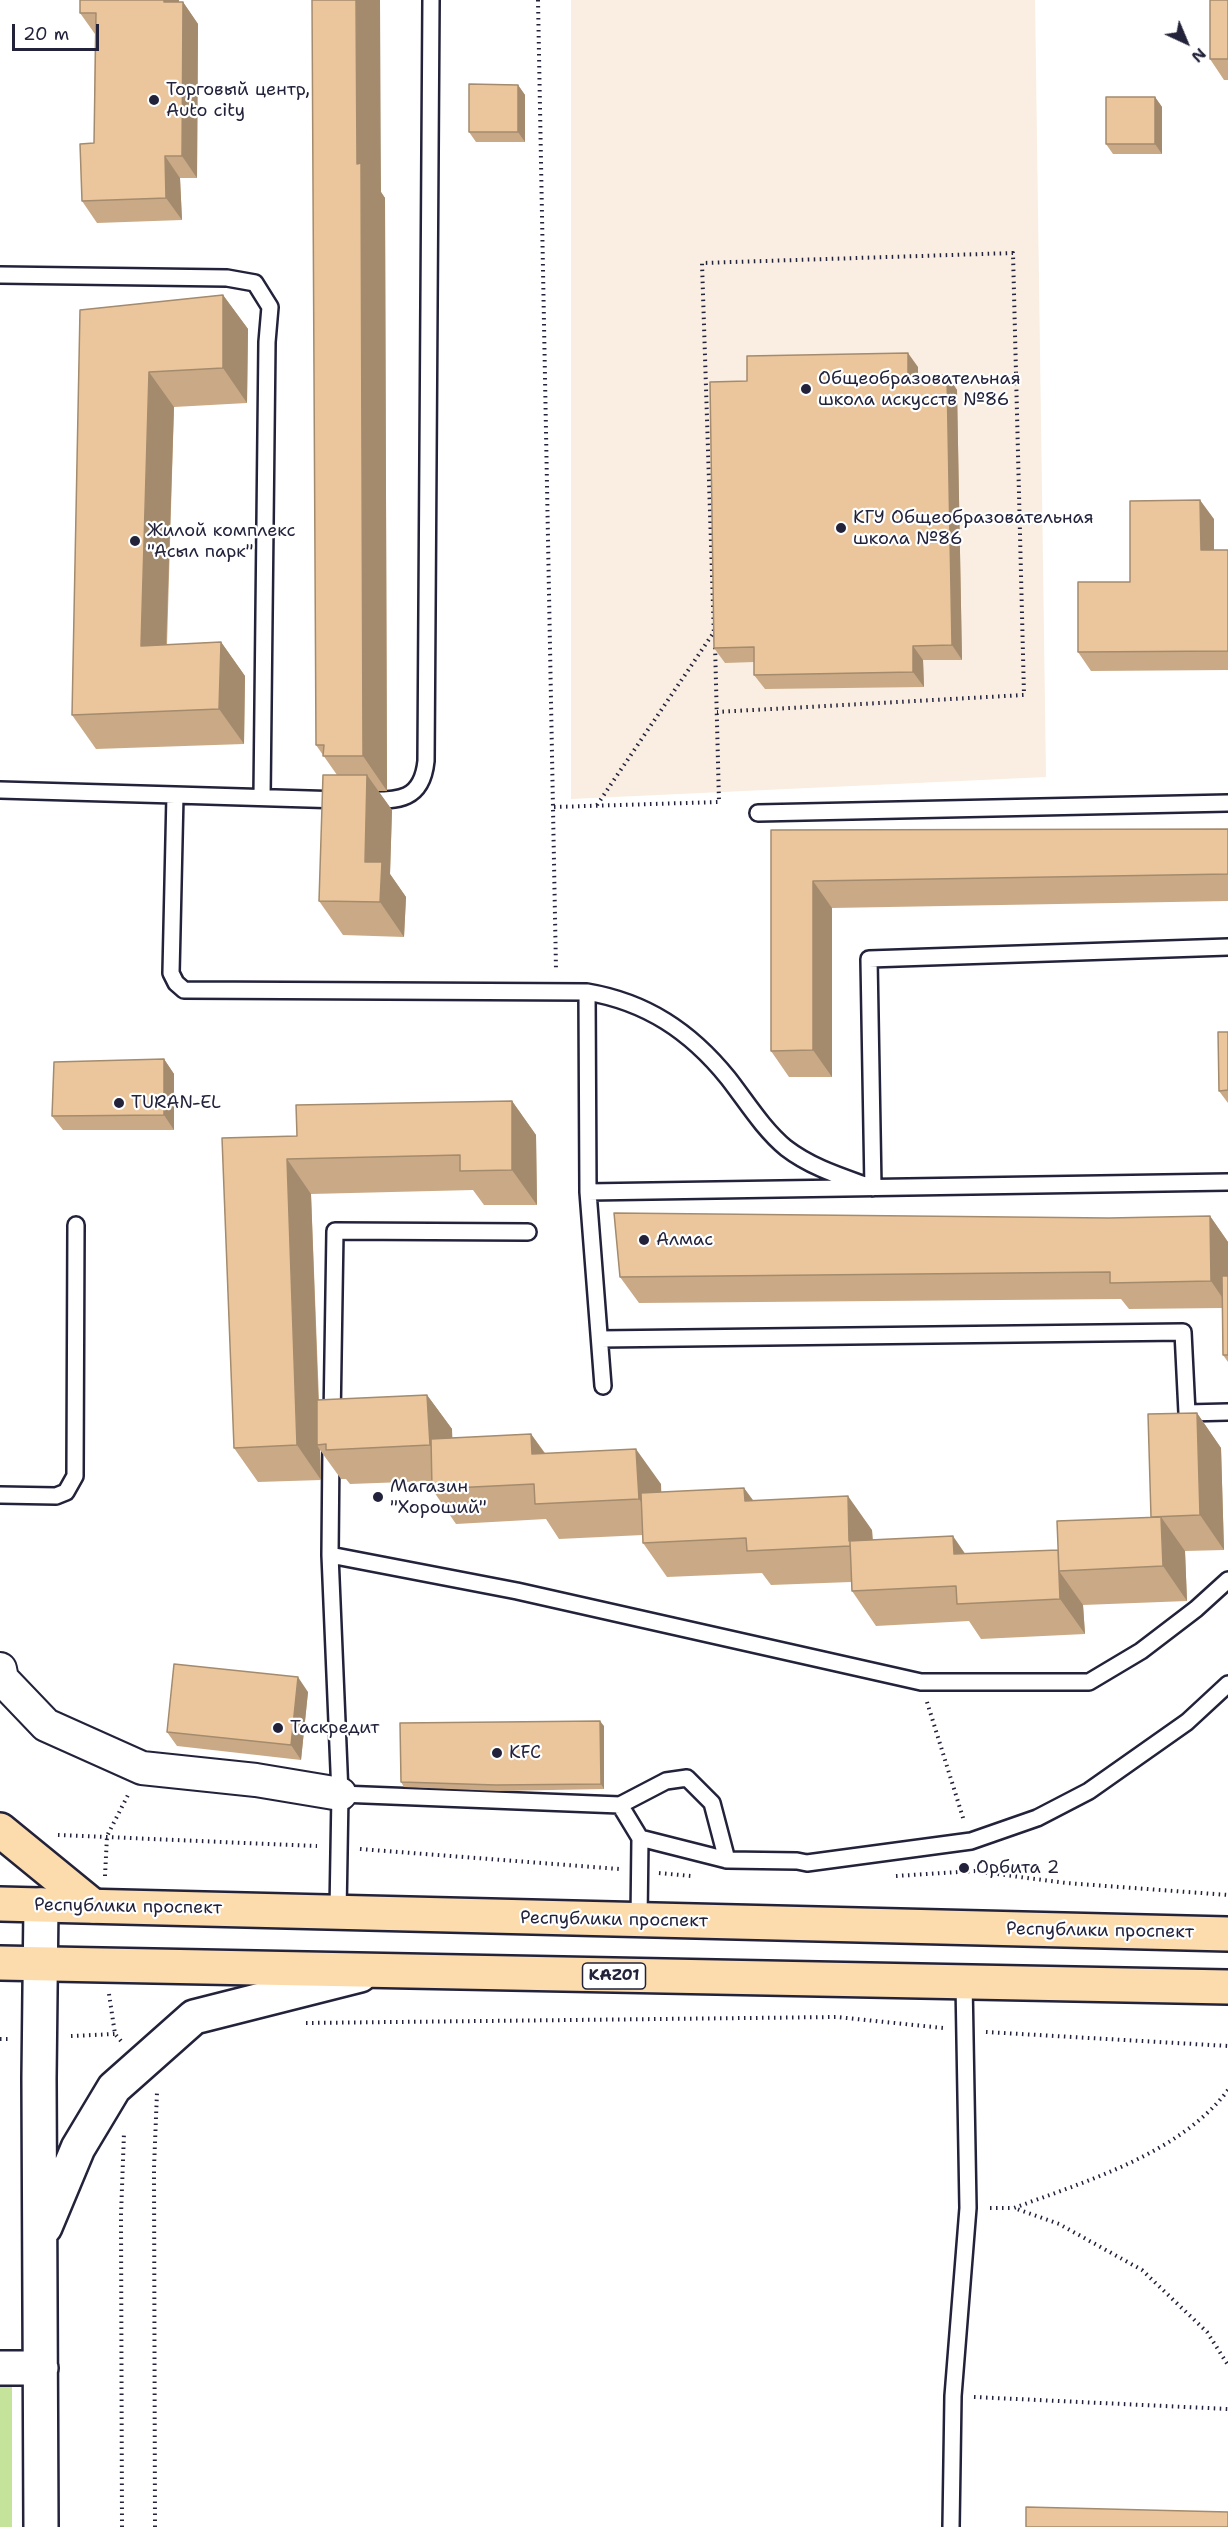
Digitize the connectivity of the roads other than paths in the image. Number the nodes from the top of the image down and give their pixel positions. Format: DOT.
graph roads {
  1 [pos="431,0"];
  2 [pos="0,275"];
  3 [pos="0,790"];
  4 [pos="176,795"];
  5 [pos="262,797"];
  6 [pos="1228,803"];
  7 [pos="758,813"];
  8 [pos="1228,947"];
  9 [pos="587,992"];
  10 [pos="1228,1182"];
  11 [pos="873,1188"];
  12 [pos="588,1192"];
  13 [pos="76,1225"];
  14 [pos="528,1232"];
  15 [pos="600,1339"];
  16 [pos="603,1386"];
  17 [pos="1228,1412"];
  18 [pos="0,1495"];
  19 [pos="330,1555"];
  20 [pos="1228,1580"];
  21 [pos="0,1669"];
  22 [pos="1228,1684"];
  23 [pos="340,1794"];
  24 [pos="620,1805"];
  25 [pos="0,1830"];
  26 [pos="640,1838"];
  27 [pos="727,1860"];
  28 [pos="0,1904"];
  29 [pos="41,1905"];
  30 [pos="93,1906"];
  31 [pos="338,1912"];
  32 [pos="639,1920"];
  33 [pos="1228,1935"];
  34 [pos="0,1963"];
  35 [pos="40,1964"];
  36 [pos="371,1972"];
  37 [pos="964,1982"];
  38 [pos="1228,1987"];
  39 [pos="40,2240"];
  40 [pos="0,2368"];
  41 [pos="41,2368"];
  42 [pos="41,2527"];
  43 [pos="951,2527"];
  1 -- 5 [label="lane"];
  2 -- 5 [label="lane"];
  3 -- 4 [label="lane"];
  4 -- 5 [label="lane"];
  4 -- 9 [label="lane"];
  6 -- 7 [label="lane"];
  8 -- 11 [label="lane"];
  9 -- 11 [label="lane"];
  9 -- 12 [label="lane"];
  10 -- 11 [label="lane"];
  11 -- 12 [label="lane"];
  12 -- 15 [label="lane"];
  13 -- 18 [label="lane"];
  14 -- 19 [label="lane"];
  15 -- 16 [label="lane"];
  15 -- 17 [label="lane"];
  19 -- 20 [label="lane"];
  19 -- 23 [label="lane"];
  21 -- 23 [label="street"];
  22 -- 27 [label="lane"];
  23 -- 24 [label="lane"];
  23 -- 31 [label="lane"];
  24 -- 26 [label="lane"];
  24 -- 27 [label="lane"];
  25 -- 30 [label="main road"];
  26 -- 27 [label="lane"];
  26 -- 32 [label="lane"];
  28 -- 29 [label="main road, Республики проспект"];
  29 -- 30 [label="main road, Республики проспект"];
  29 -- 35 [label="main road"];
  30 -- 31 [label="main road, Республики проспект"];
  31 -- 32 [label="main road, Республики проспект"];
  32 -- 33 [label="main road, Республики проспект"];
  34 -- 35 [label="main road, KАZ01"];
  35 -- 36 [label="main road, KАZ01"];
  35 -- 39 [label="main road"];
  36 -- 37 [label="main road, KАZ01"];
  36 -- 39 [label="main road"];
  37 -- 38 [label="main road, KАZ01"];
  37 -- 43 [label="lane"];
  39 -- 41 [label="main road"];
  40 -- 41 [label="main road"];
  41 -- 42 [label="main road"];
}
